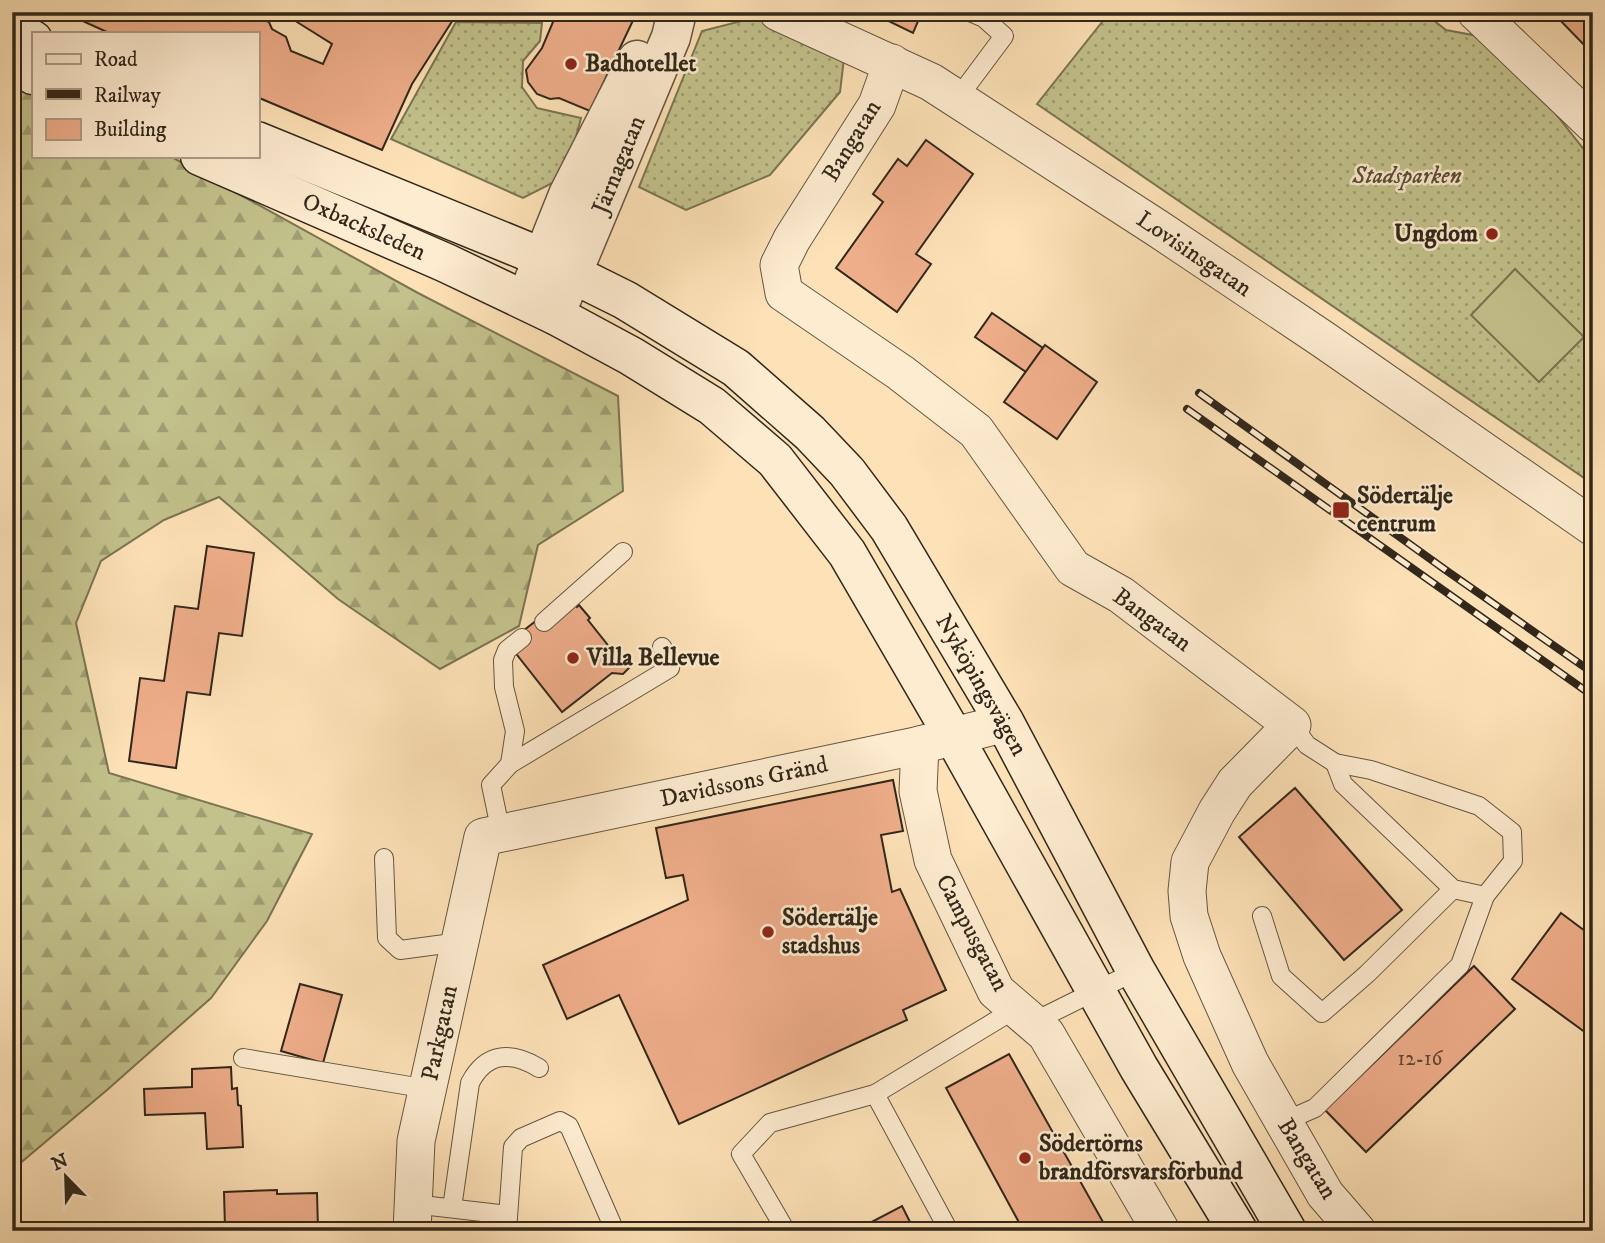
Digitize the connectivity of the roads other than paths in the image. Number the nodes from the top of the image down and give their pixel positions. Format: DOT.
graph roads {
  1 [pos="663,12"];
  2 [pos="677,12"];
  3 [pos="778,12"];
  4 [pos="970,12"];
  5 [pos="1476,12"];
  6 [pos="12,28"];
  7 [pos="32,39"];
  8 [pos="12,62"];
  9 [pos="892,63"];
  10 [pos="32,74"];
  11 [pos="957,99"];
  12 [pos="1593,124"];
  13 [pos="259,142"];
  14 [pos="204,158"];
  15 [pos="558,267"];
  16 [pos="541,308"];
  17 [pos="1593,527"];
  18 [pos="623,552"];
  19 [pos="544,622"];
  20 [pos="522,638"];
  21 [pos="662,646"];
  22 [pos="1004,723"];
  23 [pos="1292,725"];
  24 [pos="937,741"];
  25 [pos="1335,763"];
  26 [pos="510,764"];
  27 [pos="492,834"];
  28 [pos="384,858"];
  29 [pos="1453,889"];
  30 [pos="1485,896"];
  31 [pos="1262,916"];
  32 [pos="460,942"];
  33 [pos="1136,971"];
  34 [pos="1096,992"];
  35 [pos="1025,1016"];
  36 [pos="243,1058"];
  37 [pos="539,1068"];
  38 [pos="428,1089"];
  39 [pos="875,1094"];
  40 [pos="1283,1122"];
  41 [pos="452,1208"];
  42 [pos="412,1217"];
  43 [pos="508,1223"];
  44 [pos="615,1231"];
  45 [pos="786,1231"];
  46 [pos="949,1231"];
  47 [pos="1161,1231"];
  48 [pos="1238,1231"];
  49 [pos="1287,1231"];
  50 [pos="1357,1231"];
  1 -- 15 [label="main road, Järnagatan"];
  2 -- 15 [label="main road, Järnagatan"];
  3 -- 9 [label="street, Lovisinsgatan"];
  4 -- 11 [label="lane"];
  5 -- 12 [label="street"];
  6 -- 7 [label="main road"];
  8 -- 10 [label="main road"];
  9 -- 11 [label="street, Lovisinsgatan"];
  9 -- 23 [label="street, Bangatan"];
  11 -- 17 [label="street, Lovisinsgatan"];
  13 -- 15 [label="main road, Oxbacksleden"];
  14 -- 16 [label="main road, Oxbacksleden"];
  15 -- 16 [label="main road, Järnagatan"];
  15 -- 22 [label="main road, Nyköpingsvägen"];
  16 -- 24 [label="main road, Nyköpingsvägen"];
  18 -- 19 [label="lane"];
  20 -- 26 [label="lane"];
  21 -- 26 [label="lane"];
  22 -- 24 [label="street, Davidssons Gränd"];
  22 -- 33 [label="main road, Nyköpingsvägen"];
  23 -- 25 [label="lane"];
  23 -- 40 [label="street, Bangatan"];
  24 -- 27 [label="street, Davidssons Gränd"];
  24 -- 34 [label="main road, Nyköpingsvägen"];
  24 -- 35 [label="street, Campusgatan"];
  25 -- 29 [label="lane"];
  25 -- 30 [label="lane"];
  26 -- 27 [label="lane"];
  27 -- 32 [label="street, Parkgatan"];
  28 -- 32 [label="lane"];
  29 -- 30 [label="lane"];
  29 -- 31 [label="lane"];
  30 -- 40 [label="lane"];
  32 -- 38 [label="street, Parkgatan"];
  33 -- 34 [label="lane"];
  33 -- 49 [label="main road, Nyköpingsvägen"];
  34 -- 35 [label="lane"];
  34 -- 48 [label="main road, Nyköpingsvägen"];
  35 -- 39 [label="lane"];
  35 -- 47 [label="street, Campusgatan"];
  36 -- 38 [label="lane"];
  37 -- 41 [label="lane"];
  38 -- 42 [label="street, Parkgatan"];
  39 -- 45 [label="lane"];
  39 -- 46 [label="lane"];
  40 -- 50 [label="street, Bangatan"];
  41 -- 42 [label="lane"];
  41 -- 43 [label="lane"];
  43 -- 44 [label="lane"];
}
